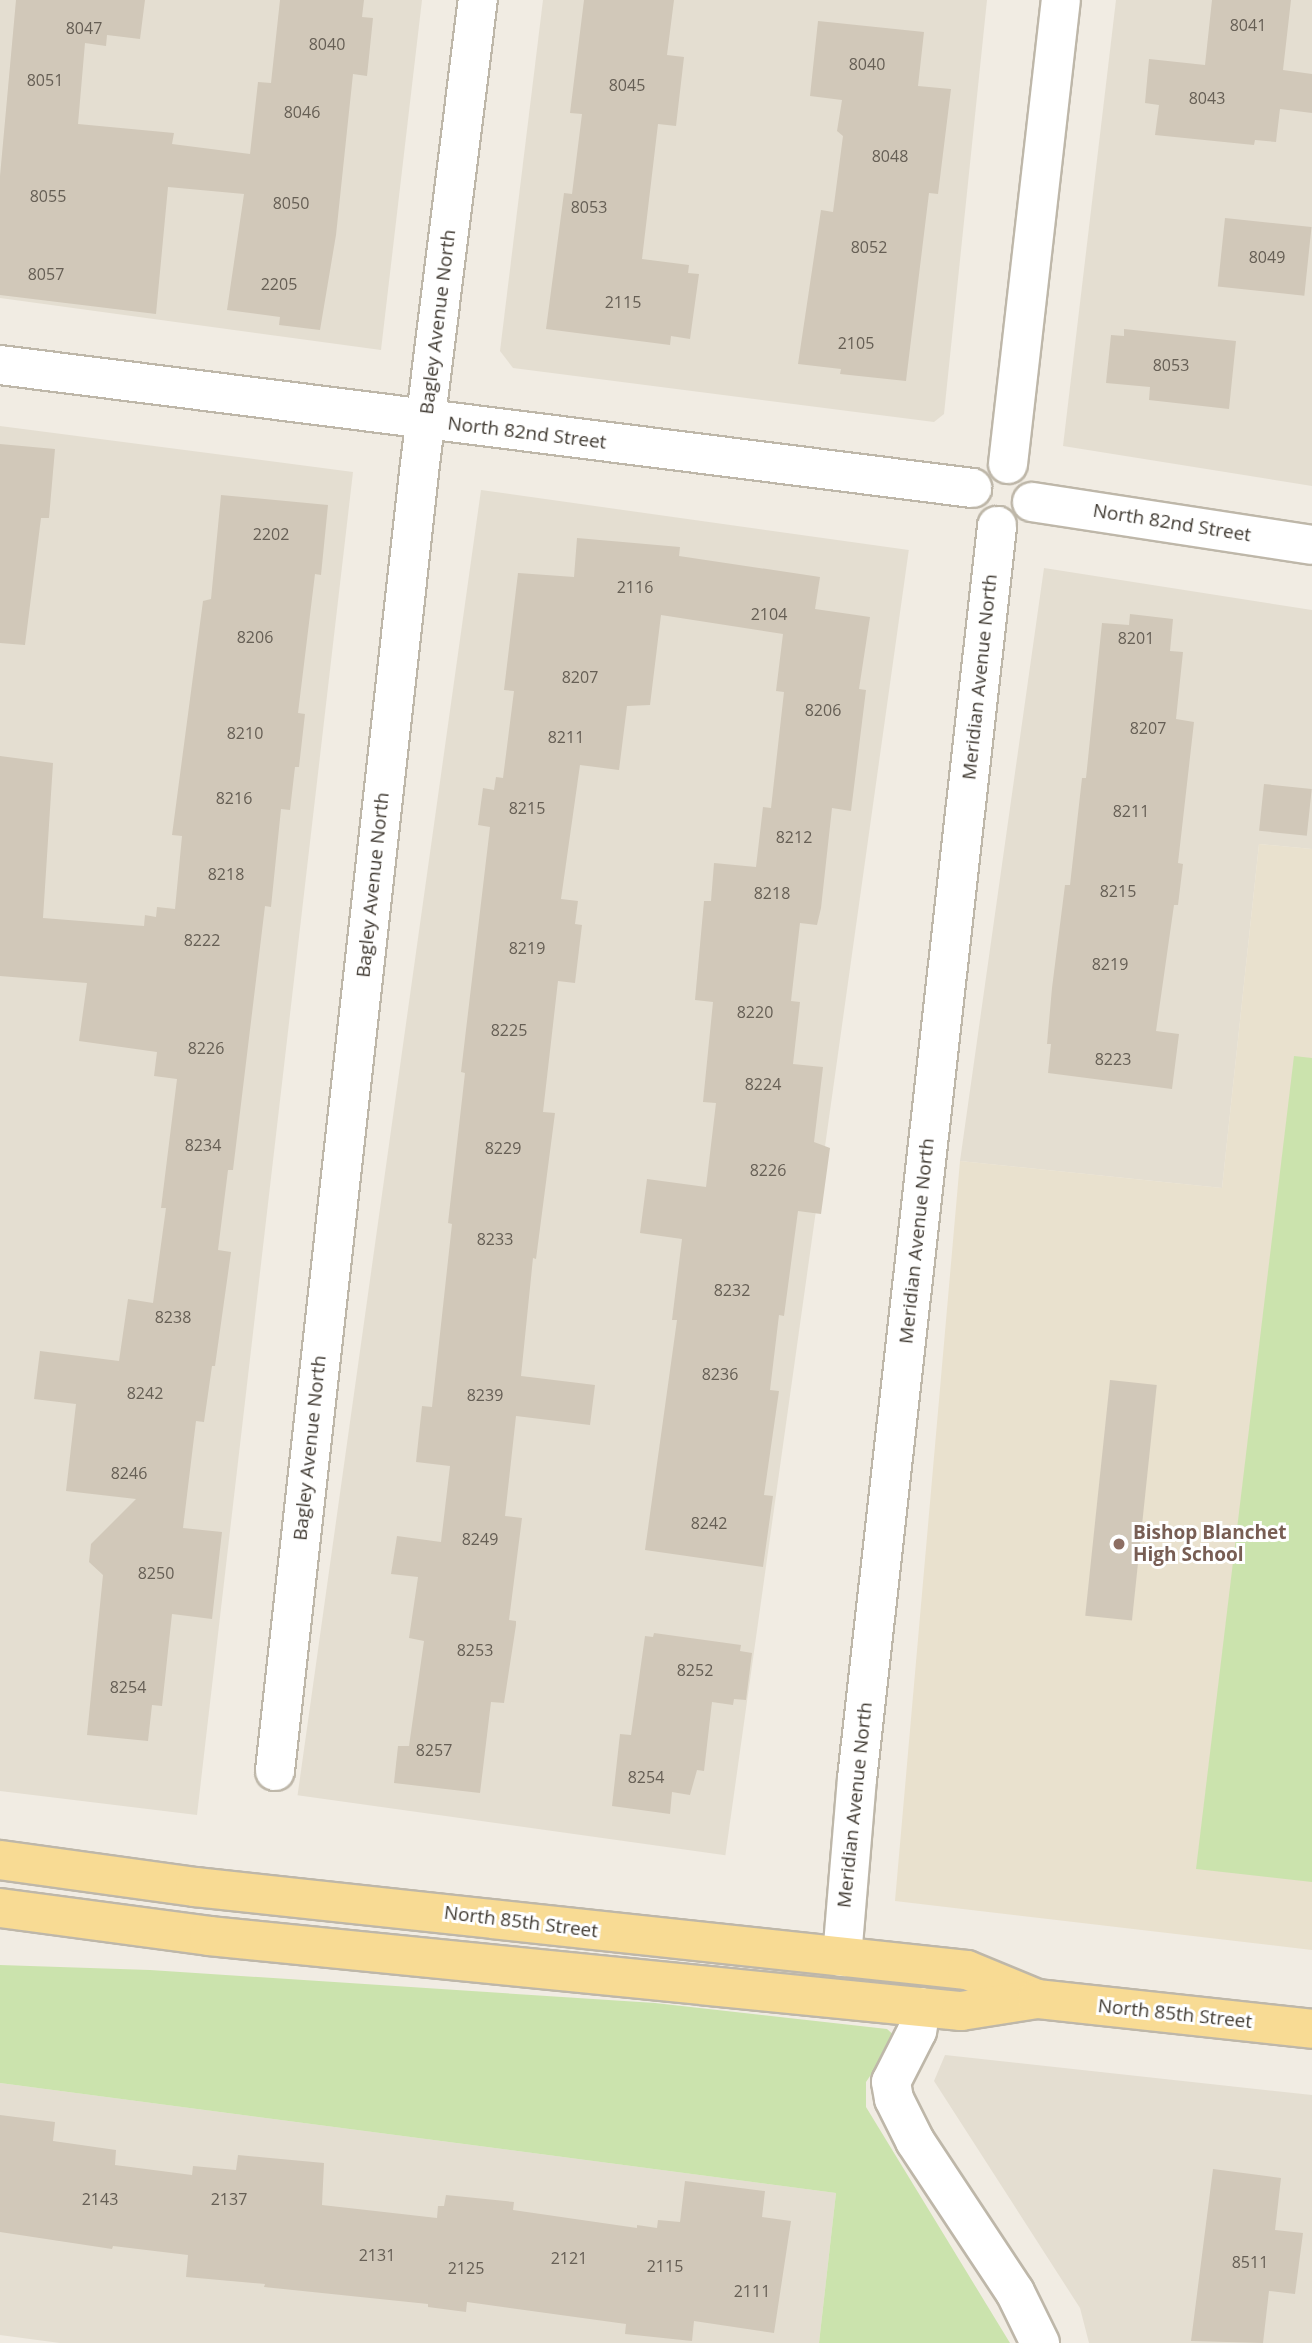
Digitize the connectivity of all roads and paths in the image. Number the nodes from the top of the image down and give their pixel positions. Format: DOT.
graph roads {
  1 [pos="478,0"];
  2 [pos="1061,0"];
  3 [pos="0,365"];
  4 [pos="426,420"];
  5 [pos="1008,464"];
  6 [pos="972,488"];
  7 [pos="1032,502"];
  8 [pos="997,526"];
  9 [pos="1312,545"];
  10 [pos="275,1771"];
  11 [pos="0,1860"];
  12 [pos="0,1908"];
  13 [pos="842,1957"];
  14 [pos="1037,1999"];
  15 [pos="921,2007"];
  16 [pos="1312,2029"];
  17 [pos="1040,2343"];
  1 -- 4 [label="street, Bagley Avenue North"];
  2 -- 5 [label="street"];
  3 -- 4 [label="street, North 82nd Street"];
  4 -- 6 [label="street, North 82nd Street"];
  4 -- 10 [label="street, Bagley Avenue North"];
  5 -- 6 [label="street"];
  5 -- 7 [label="street"];
  6 -- 8 [label="street"];
  7 -- 8 [label="street"];
  7 -- 9 [label="street, North 82nd Street"];
  8 -- 13 [label="street, Meridian Avenue North"];
  11 -- 13 [label="main road, North 85th Street"];
  12 -- 15 [label="main road, North 85th Street"];
  13 -- 14 [label="main road, North 85th Street"];
  14 -- 15 [label="main road, North 85th Street"];
  14 -- 16 [label="main road, North 85th Street"];
  15 -- 17 [label="street"];
}
